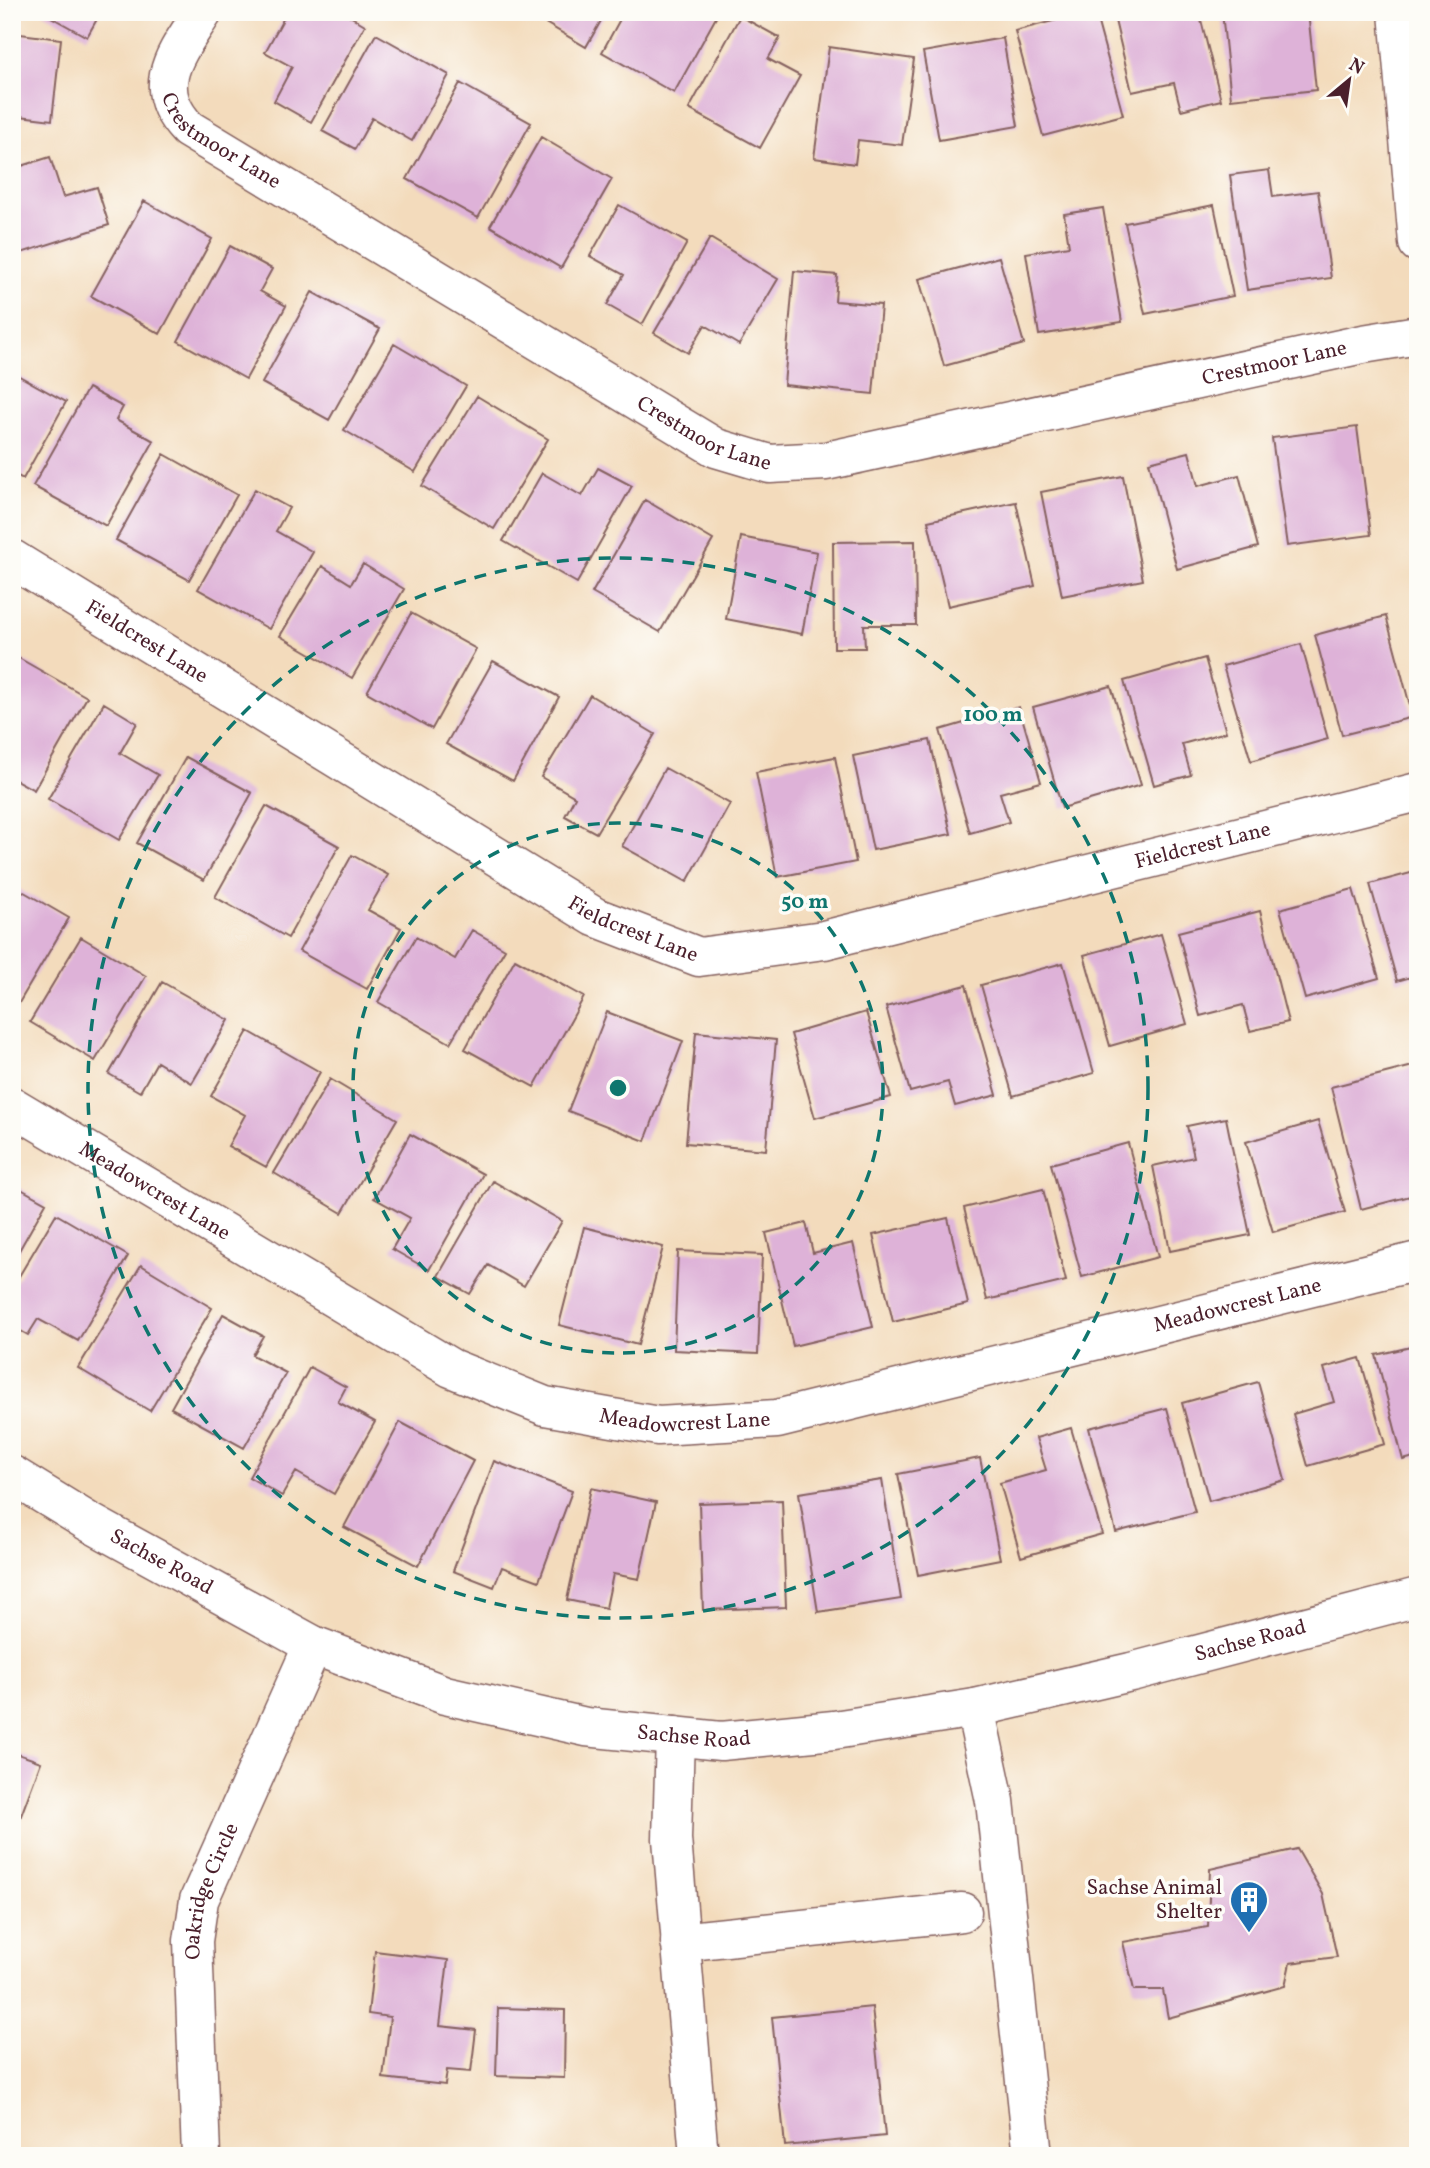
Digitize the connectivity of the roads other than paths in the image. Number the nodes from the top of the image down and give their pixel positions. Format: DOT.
graph roads {
  1 [pos="203,12"];
  2 [pos="1398,12"];
  3 [pos="1418,243"];
  4 [pos="1418,335"];
  5 [pos="12,559"];
  6 [pos="1418,792"];
  7 [pos="12,1106"];
  8 [pos="1418,1261"];
  9 [pos="12,1475"];
  10 [pos="1418,1597"];
  11 [pos="313,1644"];
  12 [pos="975,1708"];
  13 [pos="675,1736"];
  14 [pos="962,1912"];
  15 [pos="680,1942"];
  16 [pos="201,2156"];
  17 [pos="698,2156"];
  18 [pos="1033,2156"];
  1 -- 4 [label="street, Crestmoor Lane"];
  2 -- 3 [label="street"];
  5 -- 6 [label="street, Fieldcrest Lane"];
  7 -- 8 [label="street, Meadowcrest Lane"];
  9 -- 11 [label="street, Sachse Road"];
  10 -- 12 [label="street, Sachse Road"];
  11 -- 13 [label="street, Sachse Road"];
  11 -- 16 [label="street, Oakridge Circle"];
  12 -- 13 [label="street, Sachse Road"];
  12 -- 18 [label="street"];
  13 -- 15 [label="street"];
  14 -- 15 [label="street"];
  15 -- 17 [label="street"];
}
